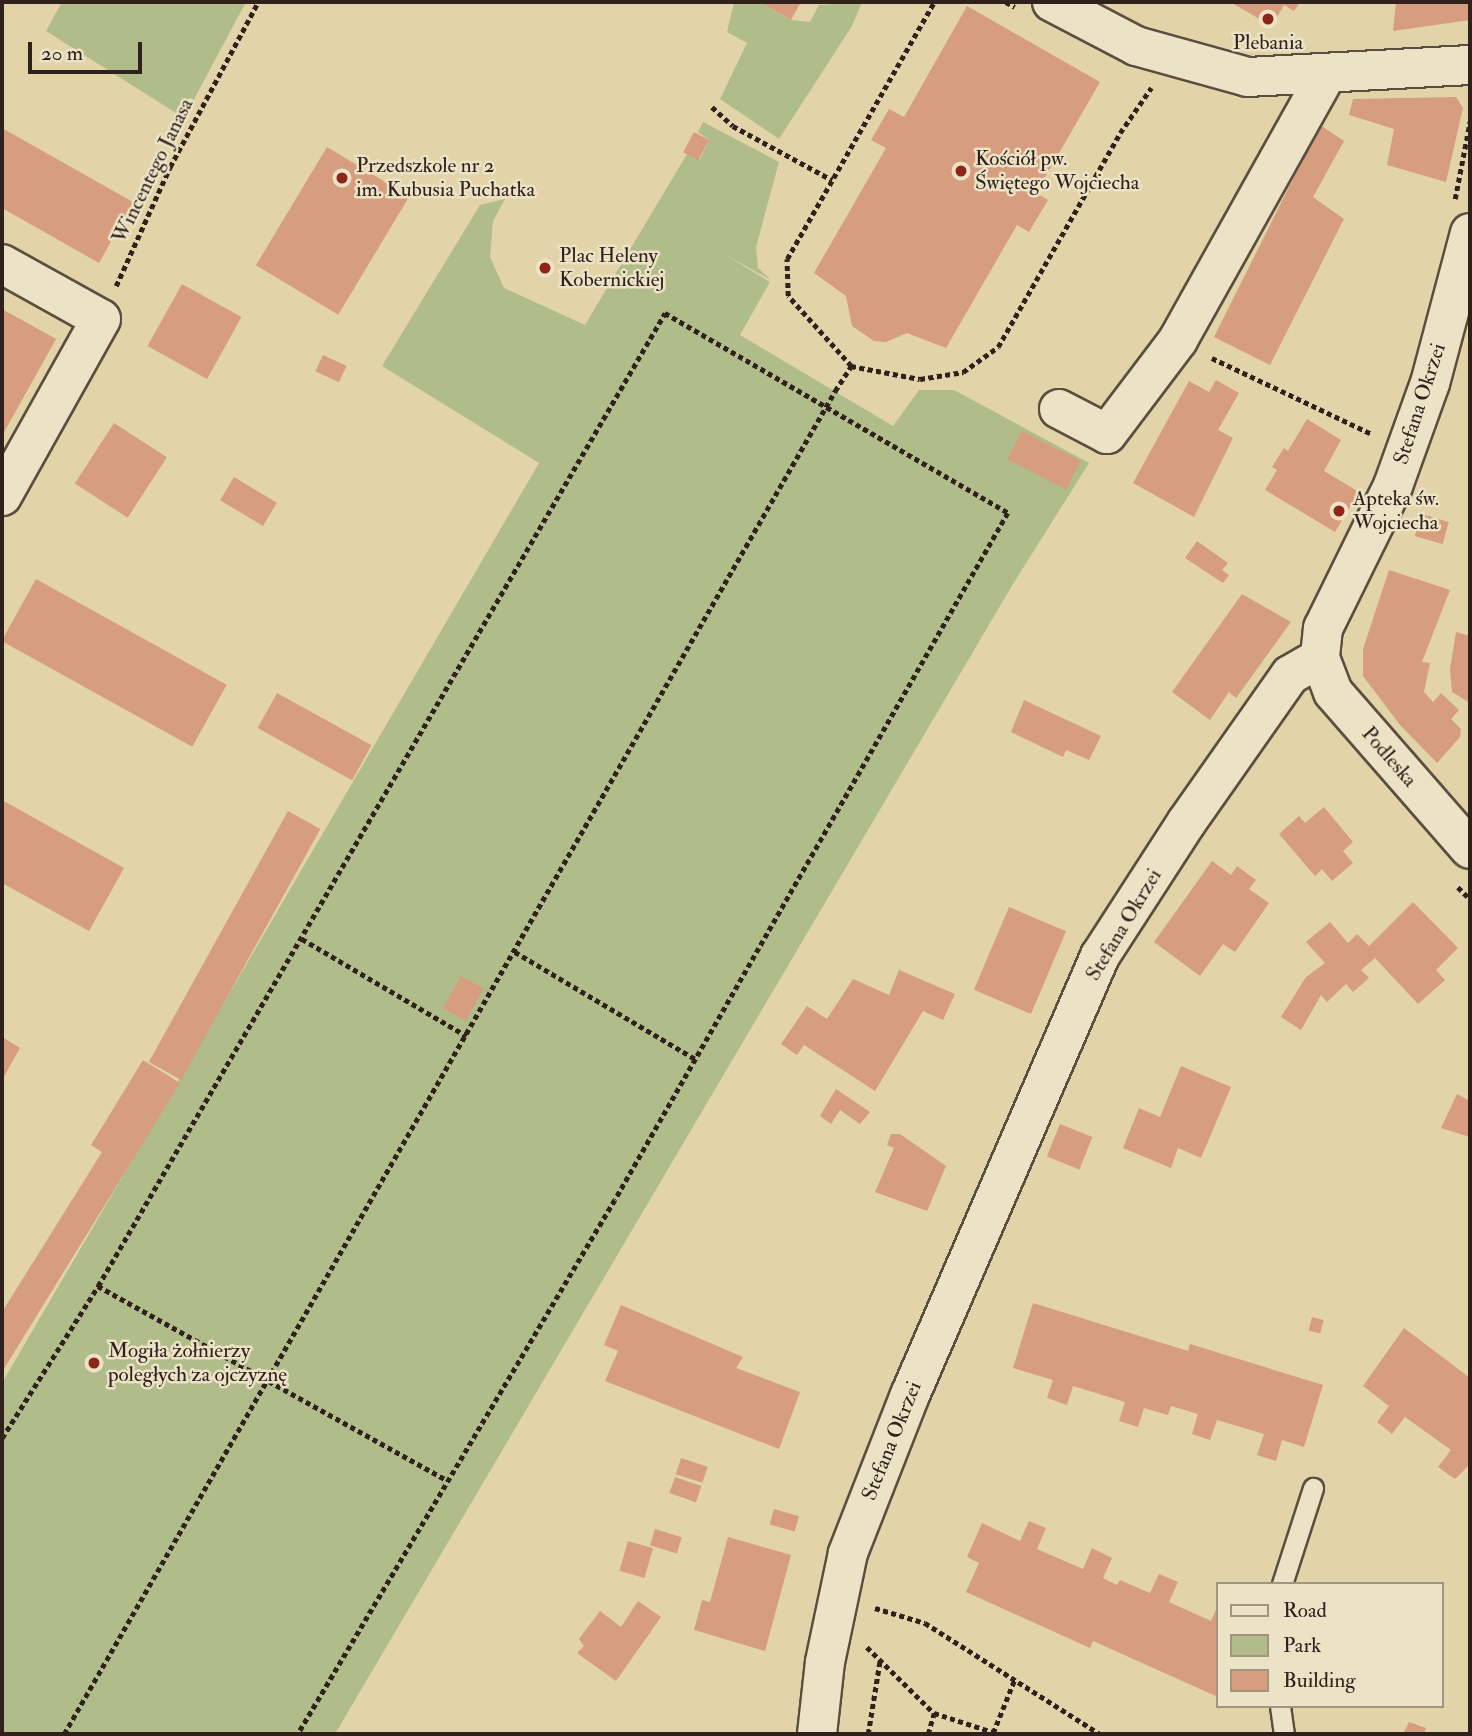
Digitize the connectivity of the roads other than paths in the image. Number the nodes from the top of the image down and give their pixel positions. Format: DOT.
graph roads {
  1 [pos="1052,2"];
  2 [pos="1470,65"];
  3 [pos="1326,75"];
  4 [pos="1470,233"];
  5 [pos="2,264"];
  6 [pos="1059,409"];
  7 [pos="2,496"];
  8 [pos="1320,658"];
  9 [pos="1470,849"];
  10 [pos="1313,1488"];
  11 [pos="1283,1582"];
  12 [pos="1280,1708"];
  13 [pos="817,1734"];
  14 [pos="1284,1734"];
  1 -- 3 [label="street"];
  2 -- 3 [label="street"];
  3 -- 6 [label="street"];
  4 -- 8 [label="street, Stefana Okrzei"];
  5 -- 7 [label="street"];
  8 -- 9 [label="street, Podleska"];
  8 -- 13 [label="street, Stefana Okrzei"];
  10 -- 11 [label="lane"];
  12 -- 14 [label="lane"];
}
